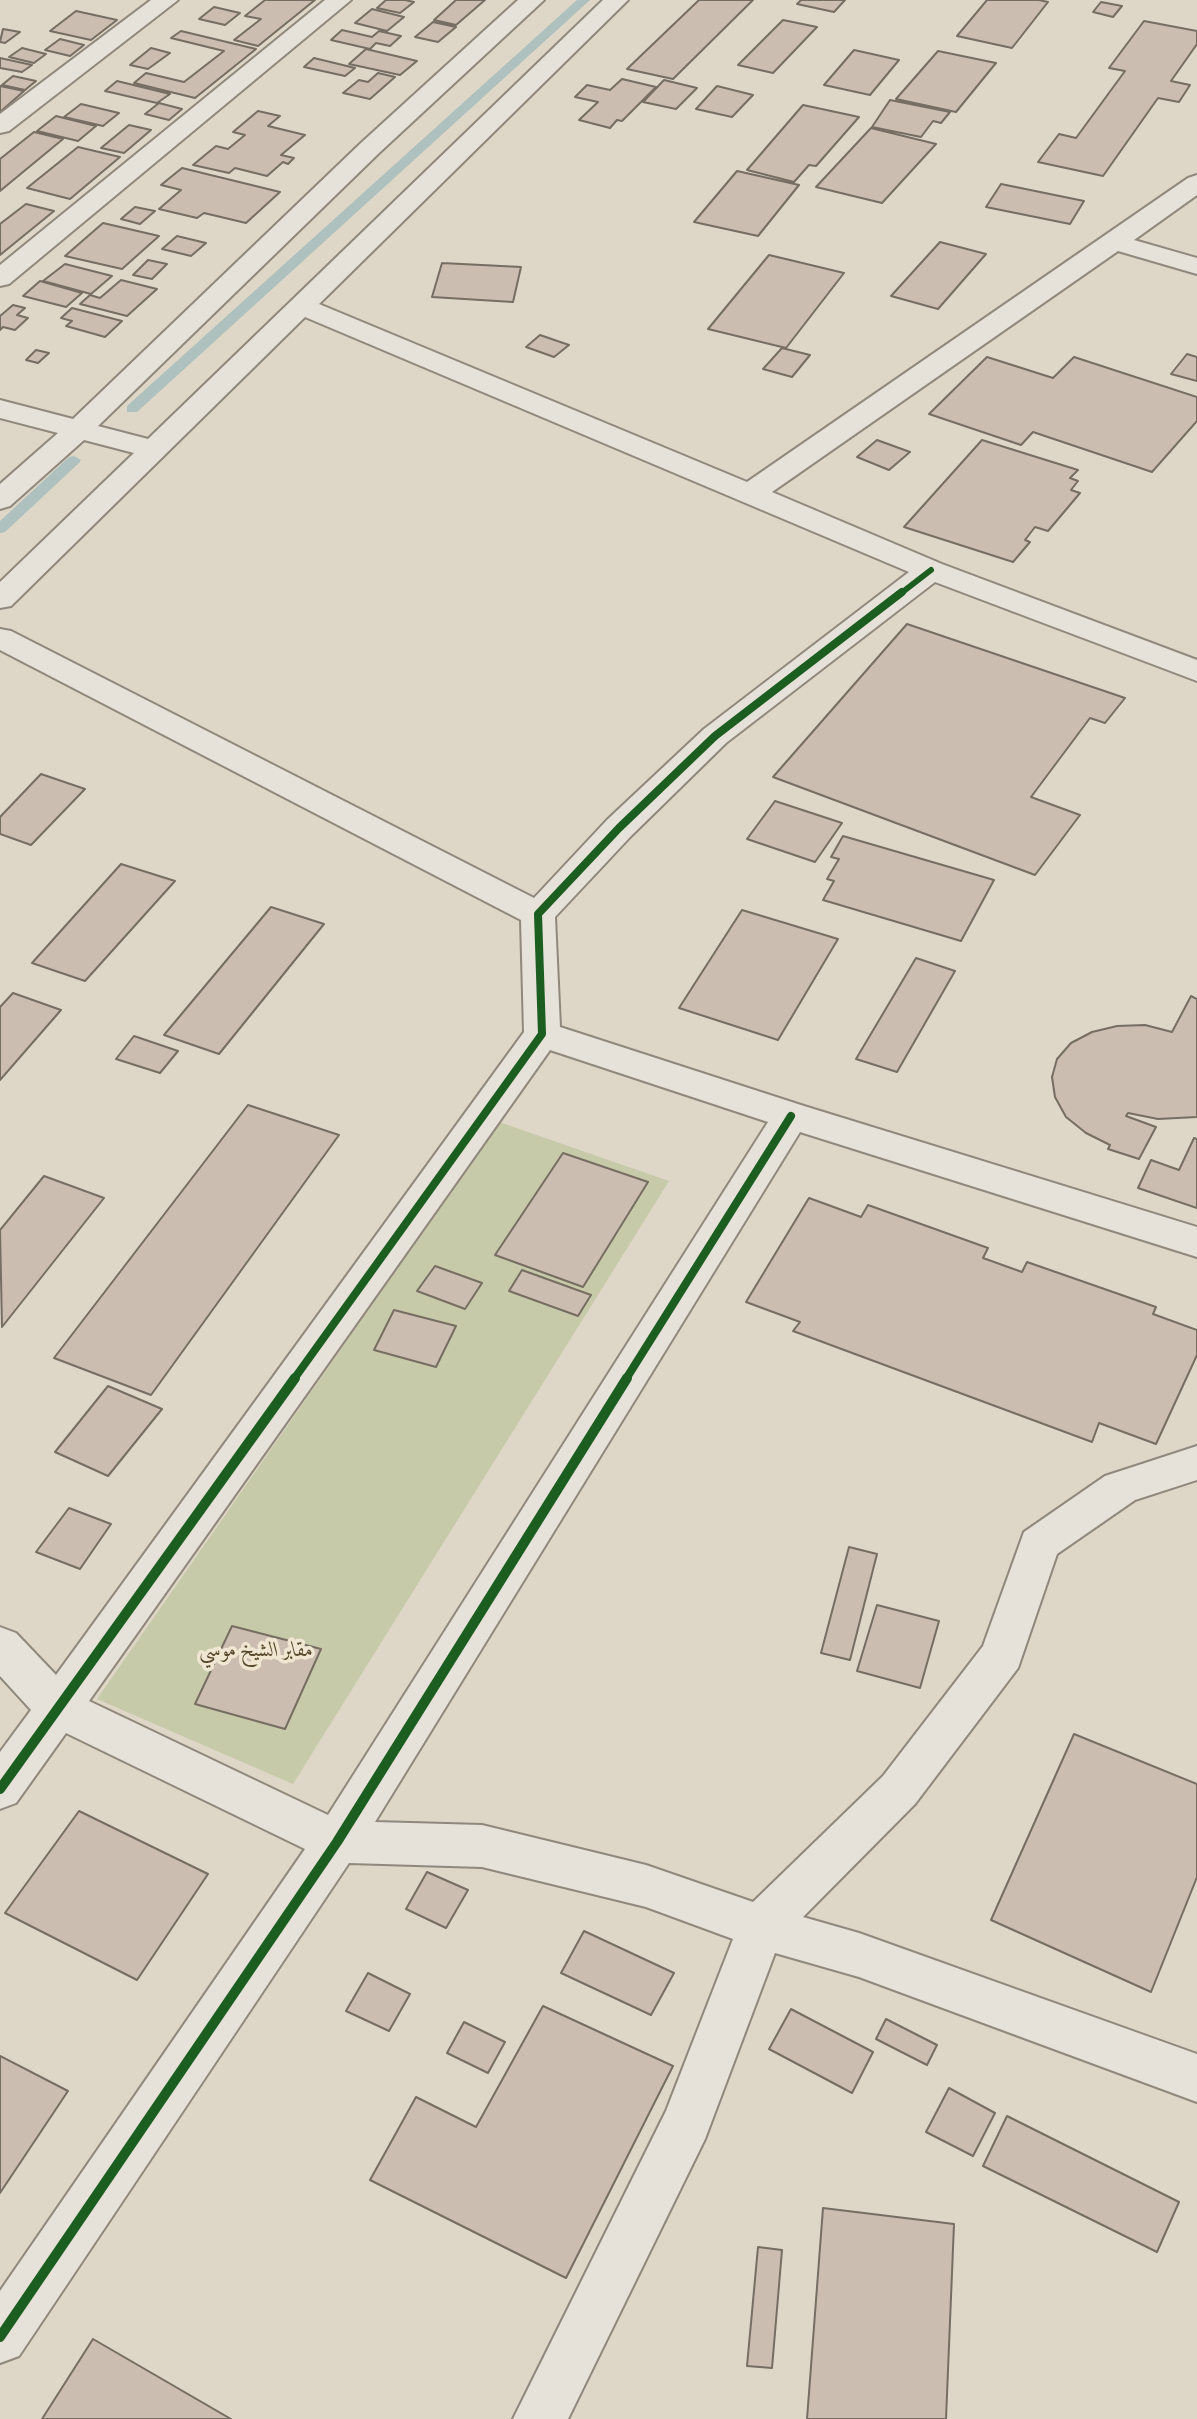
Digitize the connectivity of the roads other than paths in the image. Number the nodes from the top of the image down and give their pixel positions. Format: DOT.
graph roads {
  1 [pos="166,0"];
  2 [pos="339,0"];
  3 [pos="532,0"];
  4 [pos="616,0"];
  5 [pos="0,126"];
  6 [pos="1197,183"];
  7 [pos="1114,242"];
  8 [pos="1197,266"];
  9 [pos="0,278"];
  10 [pos="304,307"];
  11 [pos="0,409"];
  12 [pos="78,429"];
  13 [pos="153,449"];
  14 [pos="750,494"];
  15 [pos="0,500"];
  16 [pos="931,570"];
  17 [pos="0,599"];
  18 [pos="1197,636"];
  19 [pos="0,638"];
  20 [pos="1187,667"];
  21 [pos="538,914"];
  22 [pos="542,1034"];
  23 [pos="791,1116"];
  24 [pos="1197,1242"];
  25 [pos="1197,1463"];
  26 [pos="0,1646"];
  27 [pos="57,1707"];
  28 [pos="0,1789"];
  29 [pos="337,1842"];
  30 [pos="761,1927"];
  31 [pos="1197,2078"];
  32 [pos="0,2337"];
  33 [pos="540,2419"];
  1 -- 5 [label="street"];
  2 -- 9 [label="street"];
  3 -- 12 [label="street"];
  4 -- 10 [label="street"];
  6 -- 7 [label="street"];
  7 -- 8 [label="street"];
  7 -- 14 [label="street"];
  10 -- 13 [label="street"];
  10 -- 14 [label="street"];
  11 -- 12 [label="street"];
  12 -- 13 [label="street"];
  12 -- 15 [label="street"];
  13 -- 17 [label="street"];
  14 -- 16 [label="street"];
  16 -- 20 [label="street"];
  16 -- 21 [label="street"];
  18 -- 20 [label="street"];
  19 -- 21 [label="street"];
  21 -- 22 [label="street"];
  22 -- 23 [label="street"];
  22 -- 27 [label="street"];
  23 -- 24 [label="street"];
  23 -- 29 [label="street"];
  25 -- 30 [label="street"];
  26 -- 27 [label="street"];
  27 -- 28 [label="street"];
  27 -- 29 [label="street"];
  29 -- 30 [label="street"];
  29 -- 32 [label="street"];
  30 -- 31 [label="street"];
  30 -- 33 [label="street"];
}
